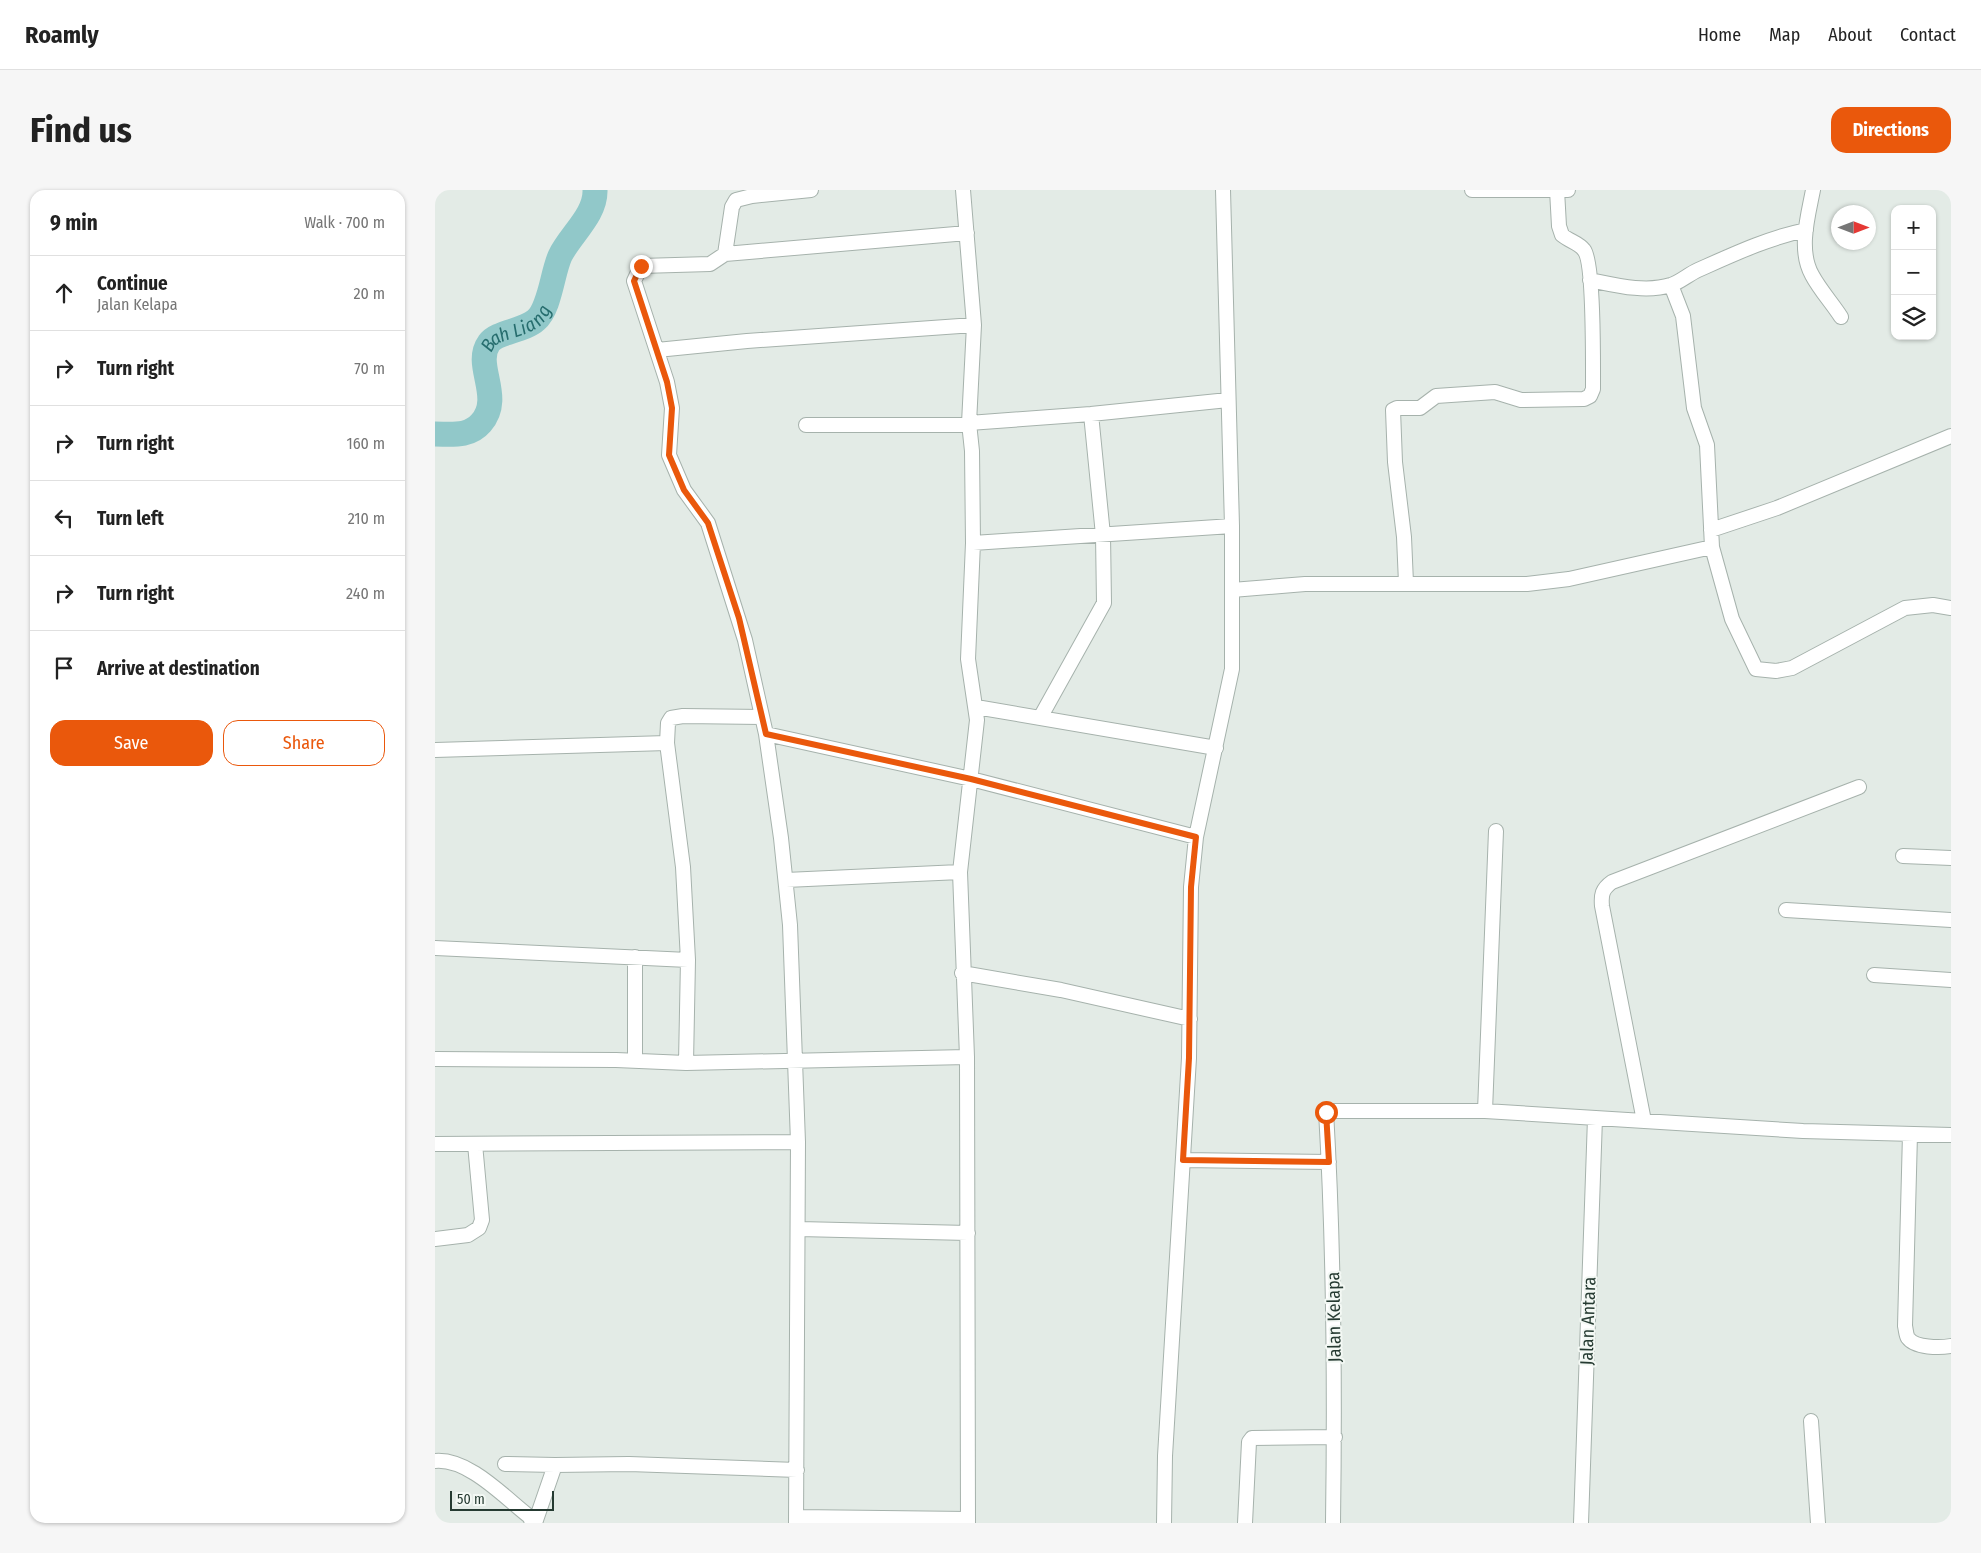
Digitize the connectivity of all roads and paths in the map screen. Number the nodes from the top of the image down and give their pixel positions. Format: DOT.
graph roads {
  1 [pos="811,190"];
  2 [pos="963,190"];
  3 [pos="1223,190"];
  4 [pos="1472,190"];
  5 [pos="1561,190"];
  6 [pos="1813,190"];
  7 [pos="1807,230"];
  8 [pos="967,232"];
  9 [pos="725,254"];
  10 [pos="1590,280"];
  11 [pos="1671,285"];
  12 [pos="1841,317"];
  13 [pos="974,325"];
  14 [pos="657,350"];
  15 [pos="1228,400"];
  16 [pos="1091,414"];
  17 [pos="969,424"];
  18 [pos="806,425"];
  19 [pos="1951,436"];
  20 [pos="1232,526"];
  21 [pos="1711,530"];
  22 [pos="1103,535"];
  23 [pos="973,543"];
  24 [pos="1712,547"];
  25 [pos="1406,583"];
  26 [pos="1232,590"];
  27 [pos="1951,608"];
  28 [pos="976,707"];
  29 [pos="762,717"];
  30 [pos="1040,718"];
  31 [pos="766,734"];
  32 [pos="667,743"];
  33 [pos="1217,748"];
  34 [pos="435,750"];
  35 [pos="971,779"];
  36 [pos="1859,787"];
  37 [pos="1496,832"];
  38 [pos="1196,837"];
  39 [pos="1903,856"];
  40 [pos="1951,858"];
  41 [pos="960,872"];
  42 [pos="786,880"];
  43 [pos="1786,910"];
  44 [pos="1951,920"];
  45 [pos="435,948"];
  46 [pos="635,958"];
  47 [pos="687,960"];
  48 [pos="962,973"];
  49 [pos="1874,975"];
  50 [pos="1951,980"];
  51 [pos="1190,1020"];
  52 [pos="967,1057"];
  53 [pos="435,1059"];
  54 [pos="635,1061"];
  55 [pos="794,1062"];
  56 [pos="686,1063"];
  57 [pos="1485,1111"];
  58 [pos="1595,1118"];
  59 [pos="1644,1121"];
  60 [pos="1910,1134"];
  61 [pos="1951,1135"];
  62 [pos="799,1142"];
  63 [pos="435,1144"];
  64 [pos="475,1144"];
  65 [pos="1183,1160"];
  66 [pos="1329,1162"];
  67 [pos="799,1229"];
  68 [pos="968,1233"];
  69 [pos="435,1239"];
  70 [pos="1951,1346"];
  71 [pos="1811,1421"];
  72 [pos="1335,1437"];
  73 [pos="435,1461"];
  74 [pos="505,1464"];
  75 [pos="555,1465"];
  76 [pos="797,1470"];
  77 [pos="796,1520"];
  78 [pos="968,1521"];
  79 [pos="534,1523"];
  80 [pos="1163,1523"];
  81 [pos="1245,1523"];
  82 [pos="1333,1523"];
  83 [pos="1581,1523"];
  84 [pos="1818,1523"];
  1 -- 9 [label="street"];
  2 -- 8 [label="street"];
  3 -- 15 [label="street"];
  4 -- 5 [label="street"];
  5 -- 10 [label="street"];
  6 -- 7 [label="street"];
  7 -- 11 [label="street"];
  7 -- 12 [label="street"];
  8 -- 9 [label="street"];
  8 -- 13 [label="street"];
  9 -- 14 [label="street"];
  10 -- 11 [label="street"];
  10 -- 25 [label="street"];
  11 -- 21 [label="street"];
  13 -- 14 [label="street"];
  13 -- 17 [label="street"];
  14 -- 29 [label="street"];
  15 -- 16 [label="street"];
  15 -- 20 [label="street"];
  16 -- 17 [label="street"];
  16 -- 22 [label="street"];
  17 -- 18 [label="street"];
  17 -- 23 [label="street"];
  19 -- 21 [label="street"];
  20 -- 22 [label="street"];
  20 -- 26 [label="street"];
  21 -- 24 [label="street"];
  22 -- 23 [label="street"];
  22 -- 30 [label="street"];
  23 -- 28 [label="street"];
  24 -- 25 [label="street"];
  24 -- 27 [label="street"];
  25 -- 26 [label="street"];
  26 -- 33 [label="street"];
  28 -- 30 [label="street"];
  28 -- 35 [label="street"];
  29 -- 31 [label="street"];
  29 -- 32 [label="street"];
  30 -- 33 [label="street"];
  31 -- 35 [label="street"];
  31 -- 42 [label="street"];
  32 -- 34 [label="street"];
  32 -- 47 [label="street"];
  33 -- 38 [label="street"];
  35 -- 38 [label="street"];
  35 -- 41 [label="street"];
  36 -- 59 [label="street"];
  37 -- 57 [label="street"];
  38 -- 51 [label="street"];
  39 -- 40 [label="street"];
  41 -- 42 [label="street"];
  41 -- 48 [label="street"];
  42 -- 55 [label="street"];
  43 -- 44 [label="street"];
  45 -- 46 [label="street"];
  46 -- 47 [label="street"];
  46 -- 54 [label="street"];
  47 -- 56 [label="street"];
  48 -- 51 [label="street"];
  48 -- 52 [label="street"];
  49 -- 50 [label="street"];
  51 -- 65 [label="street"];
  52 -- 55 [label="street"];
  52 -- 68 [label="street"];
  53 -- 54 [label="street"];
  54 -- 56 [label="street"];
  55 -- 56 [label="street"];
  55 -- 62 [label="street"];
  57 -- 58 [label="street"];
  57 -- 66 [label="street, Jalan Kelapa"];
  58 -- 59 [label="street"];
  58 -- 83 [label="street, Jalan Antara"];
  59 -- 60 [label="street"];
  60 -- 61 [label="street"];
  60 -- 70 [label="street"];
  62 -- 64 [label="street"];
  62 -- 67 [label="street"];
  63 -- 64 [label="street"];
  64 -- 69 [label="street"];
  65 -- 66 [label="street"];
  65 -- 80 [label="street"];
  66 -- 72 [label="street, Jalan Kelapa"];
  67 -- 68 [label="street"];
  67 -- 76 [label="street"];
  68 -- 78 [label="street"];
  71 -- 84 [label="street"];
  72 -- 81 [label="street"];
  72 -- 82 [label="street, Jalan Kelapa"];
  73 -- 79 [label="street"];
  74 -- 75 [label="street"];
  75 -- 76 [label="street"];
  75 -- 79 [label="street"];
  76 -- 77 [label="street"];
  77 -- 78 [label="street"];
}
